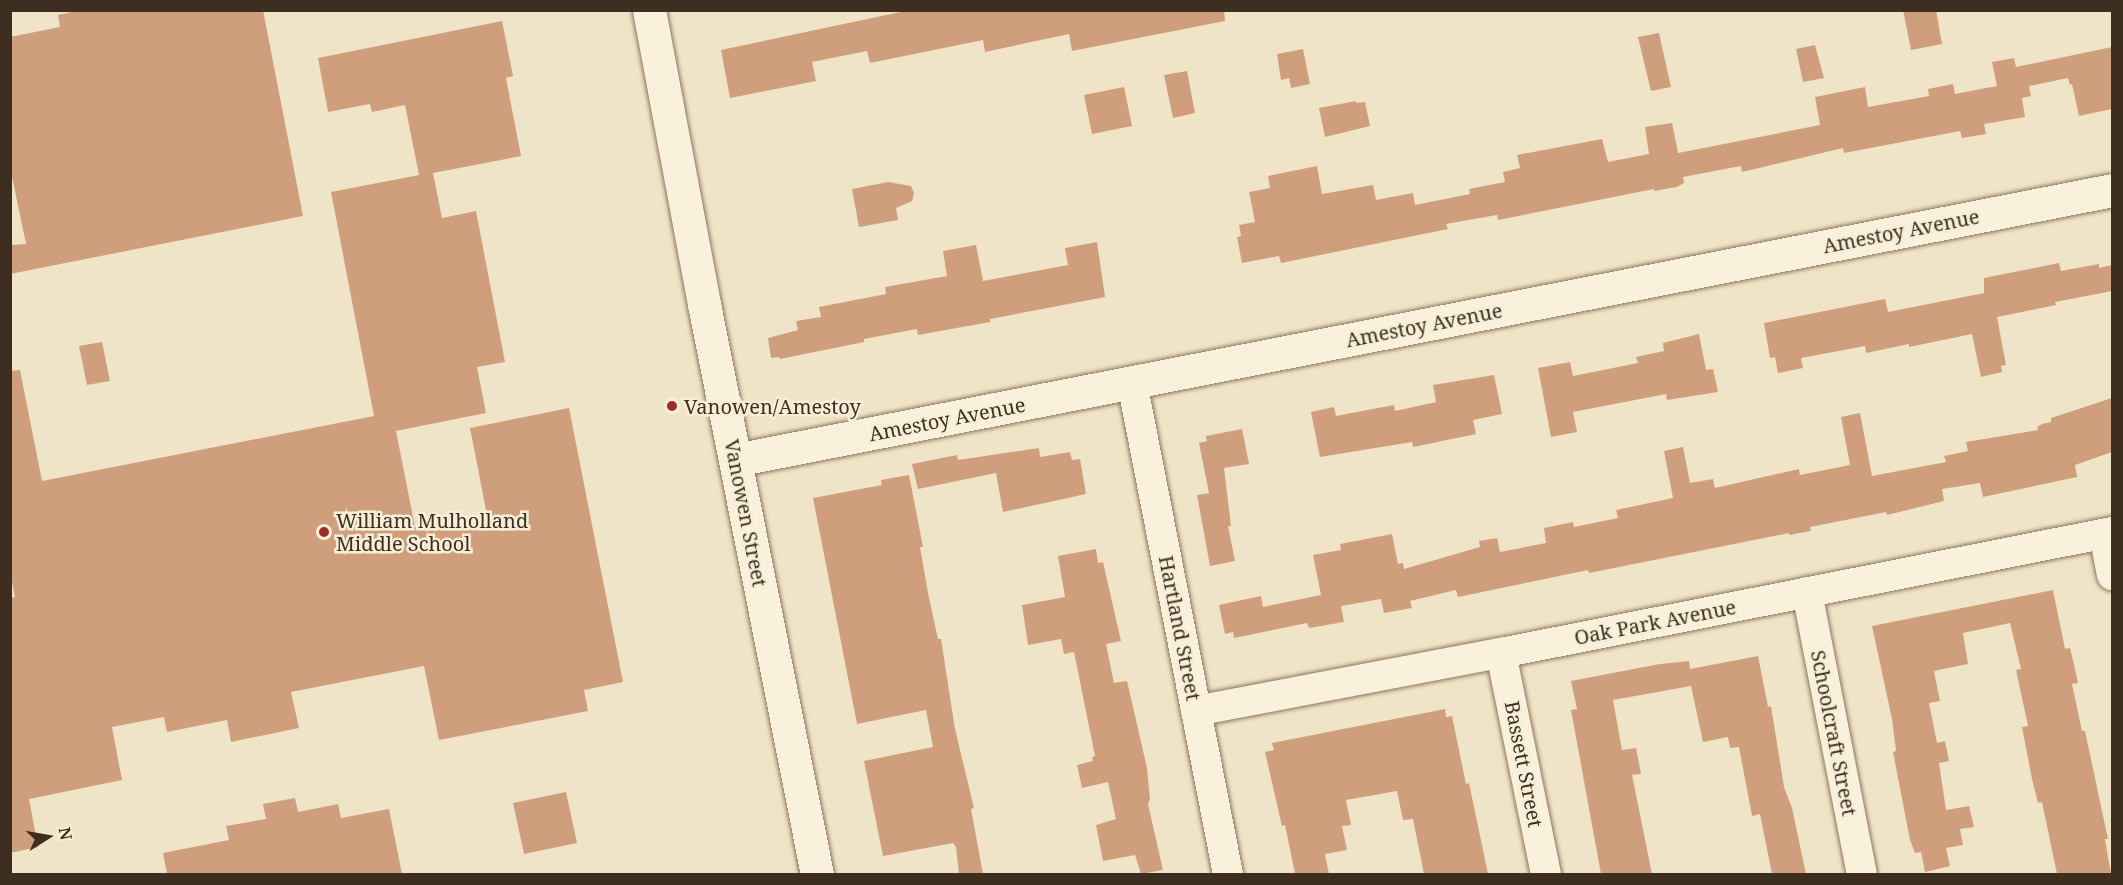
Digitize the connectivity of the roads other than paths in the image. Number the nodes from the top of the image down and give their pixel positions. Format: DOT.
graph roads {
  1 [pos="649,10"];
  2 [pos="2112,190"];
  3 [pos="1132,382"];
  4 [pos="735,460"];
  5 [pos="2108,533"];
  6 [pos="2112,575"];
  7 [pos="1807,592"];
  8 [pos="1502,653"];
  9 [pos="1196,711"];
  10 [pos="817,874"];
  11 [pos="1228,874"];
  12 [pos="1546,874"];
  13 [pos="1862,874"];
  1 -- 4 [label="street, Vanowen Street"];
  2 -- 3 [label="street, Amestoy Avenue"];
  3 -- 4 [label="street, Amestoy Avenue"];
  3 -- 9 [label="street, Hartland Street"];
  4 -- 10 [label="street, Vanowen Street"];
  5 -- 6 [label="street"];
  5 -- 7 [label="street, Oak Park Avenue"];
  7 -- 8 [label="street, Oak Park Avenue"];
  7 -- 13 [label="street, Schoolcraft Street"];
  8 -- 9 [label="street, Oak Park Avenue"];
  8 -- 12 [label="street, Bassett Street"];
  9 -- 11 [label="street, Hartland Street"];
}
